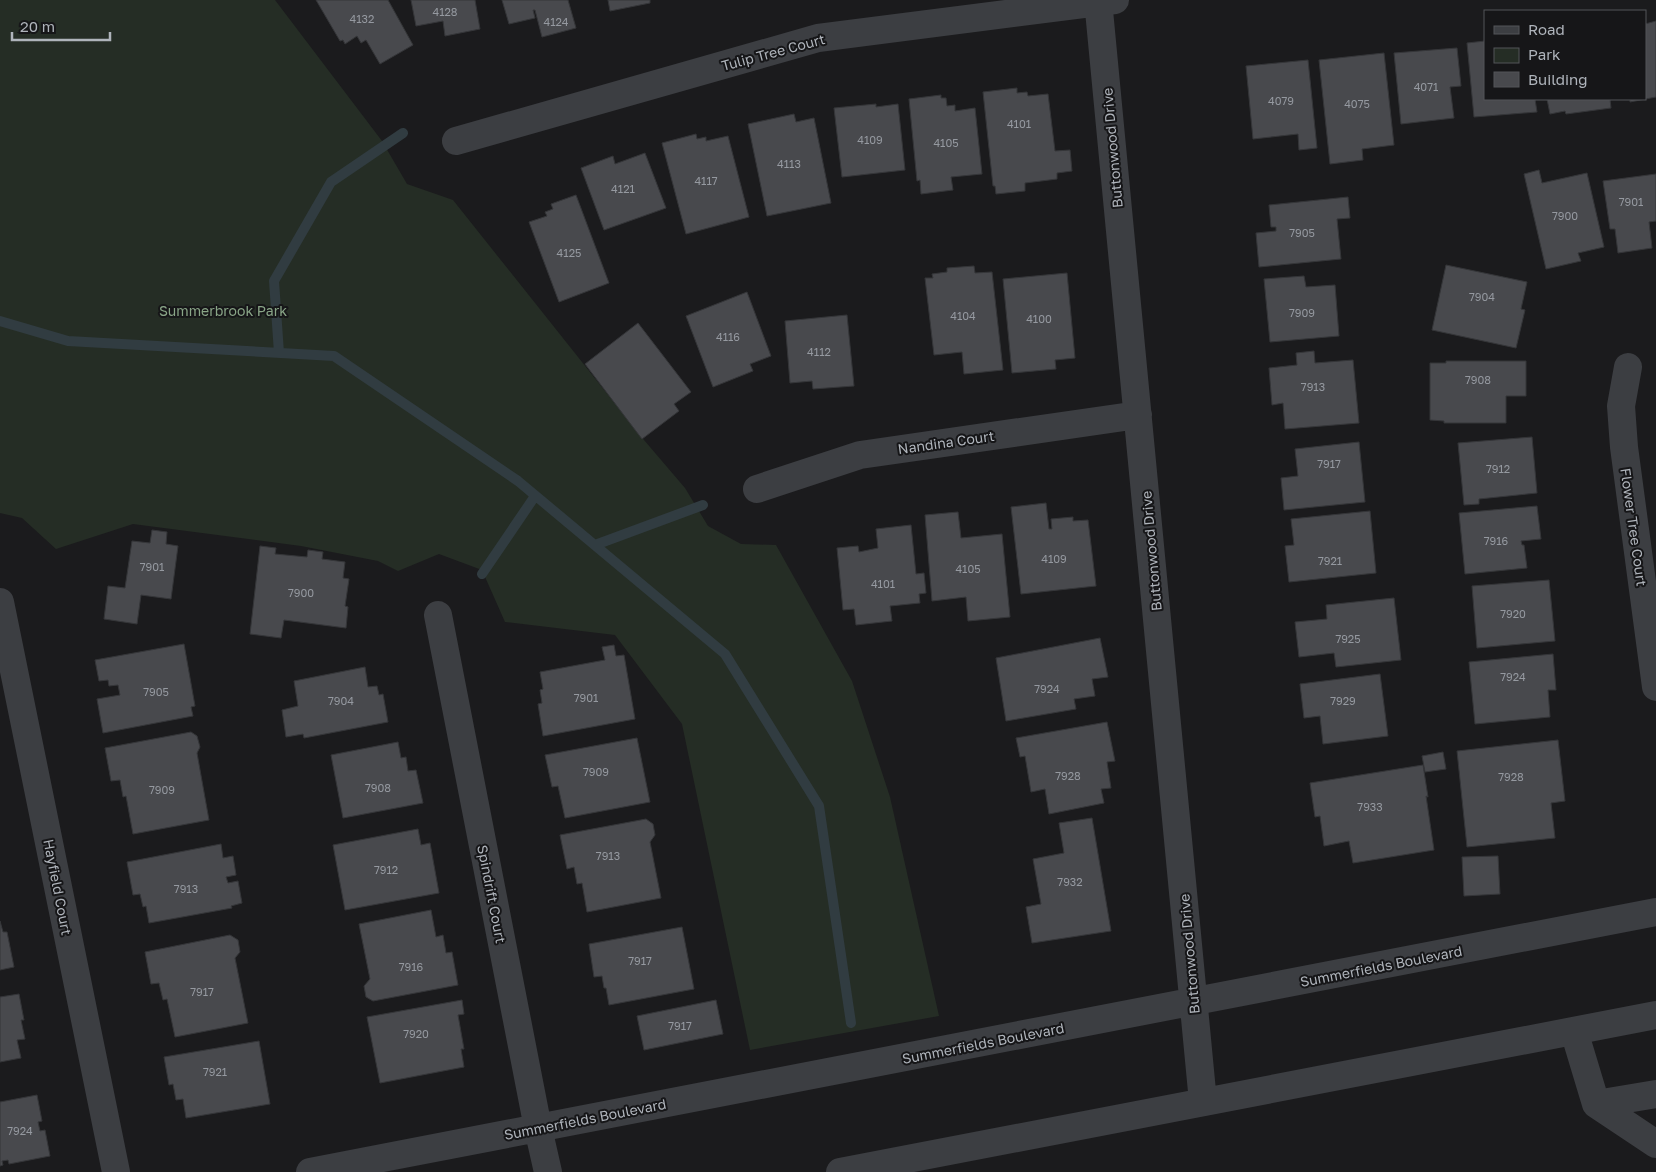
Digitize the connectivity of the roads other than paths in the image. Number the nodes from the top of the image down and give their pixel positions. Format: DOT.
graph roads {
  1 [pos="1104,0"];
  2 [pos="456,141"];
  3 [pos="1628,366"];
  4 [pos="1138,414"];
  5 [pos="757,489"];
  6 [pos="0,602"];
  7 [pos="438,615"];
  8 [pos="1651,617"];
  9 [pos="1656,687"];
  10 [pos="1656,912"];
  11 [pos="1194,1002"];
  12 [pos="1656,1015"];
  13 [pos="1574,1031"];
  14 [pos="1656,1094"];
  15 [pos="1203,1102"];
  16 [pos="1596,1104"];
  17 [pos="538,1128"];
  18 [pos="1656,1144"];
  19 [pos="116,1172"];
  20 [pos="310,1172"];
  21 [pos="548,1172"];
  22 [pos="840,1172"];
  1 -- 2 [label="street, Tulip Tree Court"];
  1 -- 4 [label="street, Buttonwood Drive"];
  3 -- 8 [label="street, Flower Tree Court"];
  4 -- 5 [label="street, Nandina Court"];
  4 -- 11 [label="street, Buttonwood Drive"];
  6 -- 19 [label="street, Hayfield Court"];
  7 -- 17 [label="street, Spindrift Court"];
  8 -- 9 [label="street, Flower Tree Court"];
  10 -- 11 [label="street, Summerfields Boulevard"];
  11 -- 15 [label="street, Buttonwood Drive"];
  11 -- 17 [label="street, Summerfields Boulevard"];
  12 -- 13 [label="street"];
  13 -- 15 [label="street"];
  13 -- 16 [label="street"];
  14 -- 16 [label="street"];
  15 -- 22 [label="street"];
  16 -- 18 [label="street"];
  17 -- 20 [label="street, Summerfields Boulevard"];
  17 -- 21 [label="street, Spindrift Court"];
}
